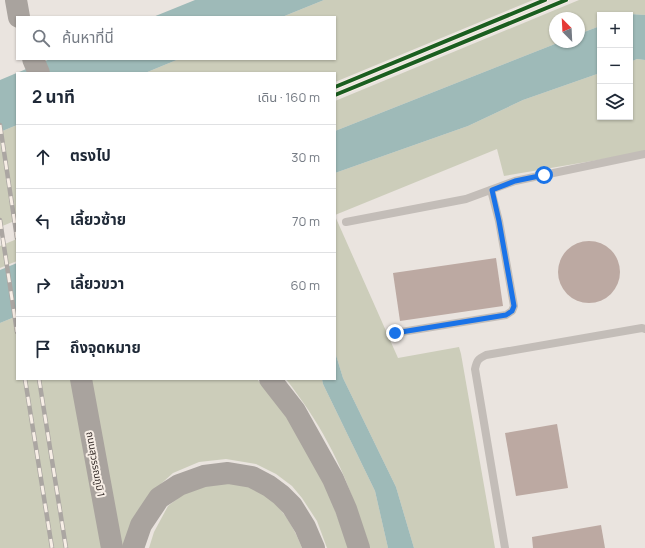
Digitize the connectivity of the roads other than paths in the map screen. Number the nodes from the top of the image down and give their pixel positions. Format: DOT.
graph roads {
  1 [pos="16,0"];
  2 [pos="19,16"];
  3 [pos="25,60"];
  4 [pos="33,60"];
  5 [pos="26,72"];
  6 [pos="39,72"];
  7 [pos="645,154"];
  8 [pos="492,190"];
  9 [pos="346,222"];
  10 [pos="645,329"];
  11 [pos="395,333"];
  12 [pos="81,380"];
  13 [pos="271,380"];
  14 [pos="112,548"];
  15 [pos="134,548"];
  16 [pos="314,548"];
  17 [pos="360,548"];
  18 [pos="504,548"];
  1 -- 2 [label="highway"];
  3 -- 5 [label="highway"];
  4 -- 6 [label="highway"];
  7 -- 8 [label="lane"];
  8 -- 9 [label="lane"];
  8 -- 11 [label="lane"];
  10 -- 18 [label="lane"];
  12 -- 14 [label="highway, ถนนสุวรรณภูมิ 1"];
  13 -- 17 [label="highway"];
  15 -- 16 [label="highway"];
}
